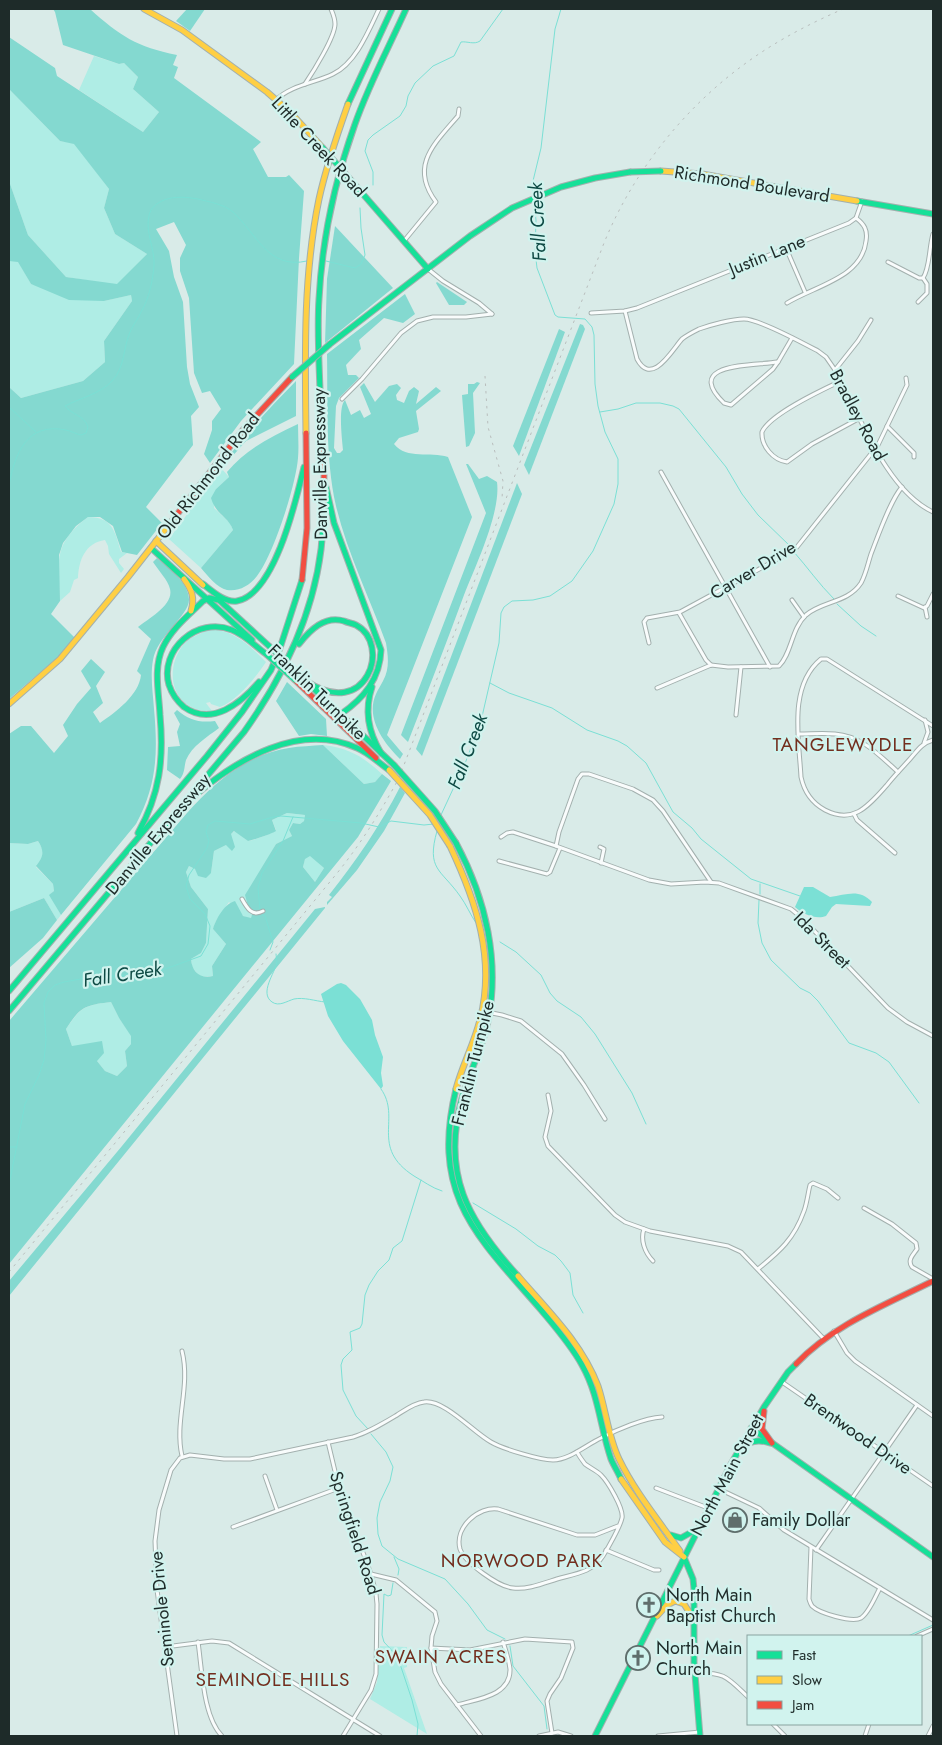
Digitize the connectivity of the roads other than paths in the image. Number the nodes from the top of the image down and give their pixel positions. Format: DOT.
graph roads {
  1 [pos="144,9"];
  2 [pos="331,9"];
  3 [pos="380,9"];
  4 [pos="392,9"];
  5 [pos="406,9"];
  6 [pos="305,84"];
  7 [pos="276,100"];
  8 [pos="459,110"];
  9 [pos="862,201"];
  10 [pos="933,214"];
  11 [pos="856,218"];
  12 [pos="933,234"];
  13 [pos="404,241"];
  14 [pos="786,248"];
  15 [pos="888,262"];
  16 [pos="428,269"];
  17 [pos="923,278"];
  18 [pos="805,292"];
  19 [pos="918,302"];
  20 [pos="787,303"];
  21 [pos="625,311"];
  22 [pos="591,313"];
  23 [pos="871,320"];
  24 [pos="792,338"];
  25 [pos="778,362"];
  26 [pos="835,370"];
  27 [pos="906,378"];
  28 [pos="841,381"];
  29 [pos="342,399"];
  30 [pos="860,418"];
  31 [pos="887,426"];
  32 [pos="876,448"];
  33 [pos="306,455"];
  34 [pos="914,457"];
  35 [pos="322,460"];
  36 [pos="661,472"];
  37 [pos="902,487"];
  38 [pos="933,512"];
  39 [pos="156,542"];
  40 [pos="150,548"];
  41 [pos="184,579"];
  42 [pos="203,584"];
  43 [pos="726,587"];
  44 [pos="933,594"];
  45 [pos="898,596"];
  46 [pos="206,598"];
  47 [pos="219,600"];
  48 [pos="792,600"];
  49 [pos="925,607"];
  50 [pos="679,613"];
  51 [pos="190,614"];
  52 [pos="804,617"];
  53 [pos="927,617"];
  54 [pos="649,643"];
  55 [pos="266,654"];
  56 [pos="291,656"];
  57 [pos="275,660"];
  58 [pos="712,666"];
  59 [pos="741,667"];
  60 [pos="770,667"];
  61 [pos="306,681"];
  62 [pos="374,682"];
  63 [pos="658,688"];
  64 [pos="9,704"];
  65 [pos="323,707"];
  66 [pos="341,714"];
  67 [pos="736,715"];
  68 [pos="925,720"];
  69 [pos="933,726"];
  70 [pos="799,734"];
  71 [pos="933,740"];
  72 [pos="924,744"];
  73 [pos="381,753"];
  74 [pos="389,770"];
  75 [pos="898,772"];
  76 [pos="854,814"];
  77 [pos="172,818"];
  78 [pos="501,837"];
  79 [pos="558,847"];
  80 [pos="600,847"];
  81 [pos="895,852"];
  82 [pos="124,854"];
  83 [pos="499,861"];
  84 [pos="601,863"];
  85 [pos="711,882"];
  86 [pos="242,899"];
  87 [pos="263,911"];
  88 [pos="9,991"];
  89 [pos="9,1011"];
  90 [pos="482,1011"];
  91 [pos="490,1012"];
  92 [pos="933,1036"];
  93 [pos="548,1095"];
  94 [pos="605,1119"];
  95 [pos="838,1198"];
  96 [pos="864,1208"];
  97 [pos="644,1229"];
  98 [pos="653,1261"];
  99 [pos="758,1269"];
  100 [pos="933,1280"];
  101 [pos="834,1331"];
  102 [pos="823,1338"];
  103 [pos="182,1351"];
  104 [pos="782,1382"];
  105 [pos="917,1405"];
  106 [pos="765,1406"];
  107 [pos="933,1416"];
  108 [pos="662,1417"];
  109 [pos="751,1428"];
  110 [pos="610,1433"];
  111 [pos="604,1436"];
  112 [pos="328,1442"];
  113 [pos="772,1443"];
  114 [pos="576,1452"];
  115 [pos="737,1452"];
  116 [pos="884,1452"];
  117 [pos="182,1456"];
  118 [pos="265,1476"];
  119 [pos="933,1486"];
  120 [pos="339,1488"];
  121 [pos="656,1488"];
  122 [pos="718,1488"];
  123 [pos="851,1499"];
  124 [pos="708,1508"];
  125 [pos="277,1510"];
  126 [pos="618,1526"];
  127 [pos="232,1527"];
  128 [pos="700,1527"];
  129 [pos="667,1532"];
  130 [pos="812,1547"];
  131 [pos="606,1550"];
  132 [pos="816,1550"];
  133 [pos="933,1555"];
  134 [pos="684,1557"];
  135 [pos="659,1570"];
  136 [pos="371,1574"];
  137 [pos="880,1588"];
  138 [pos="693,1618"];
  139 [pos="933,1620"];
  140 [pos="650,1625"];
  141 [pos="933,1630"];
  142 [pos="920,1635"];
  143 [pos="198,1642"];
  144 [pos="503,1642"];
  145 [pos="165,1647"];
  146 [pos="431,1648"];
  147 [pos="695,1673"];
  148 [pos="747,1697"];
  149 [pos="457,1705"];
  150 [pos="353,1720"];
  151 [pos="774,1725"];
  152 [pos="933,1726"];
  153 [pos="552,1733"];
  154 [pos="700,1734"];
  155 [pos="177,1736"];
  156 [pos="222,1736"];
  157 [pos="343,1736"];
  158 [pos="380,1736"];
  159 [pos="481,1736"];
  160 [pos="539,1736"];
  161 [pos="571,1736"];
  162 [pos="595,1736"];
  163 [pos="658,1736"];
  164 [pos="785,1736"];
  165 [pos="928,1736"];
  1 -- 7 [label="main road, Little Creek Road"];
  2 -- 6 [label="street"];
  3 -- 6 [label="street"];
  4 -- 33 [label="main road, Danville Expressway"];
  5 -- 35 [label="main road, Danville Expressway"];
  6 -- 7 [label="street"];
  7 -- 13 [label="main road, Little Creek Road, bridge"];
  8 -- 13 [label="street"];
  9 -- 10 [label="main road"];
  9 -- 11 [label="street"];
  9 -- 16 [label="main road, Richmond Boulevard, bridge"];
  11 -- 14 [label="street, Justin Lane"];
  11 -- 18 [label="street"];
  12 -- 17 [label="street"];
  13 -- 16 [label="main road, Little Creek Road"];
  14 -- 18 [label="street"];
  14 -- 21 [label="street, Justin Lane"];
  15 -- 17 [label="street"];
  16 -- 29 [label="street"];
  16 -- 39 [label="main road, Old Richmond Road, bridge"];
  17 -- 19 [label="street"];
  18 -- 20 [label="street"];
  21 -- 22 [label="street, Justin Lane"];
  21 -- 24 [label="street, Bradley Road"];
  23 -- 26 [label="street"];
  24 -- 25 [label="street"];
  24 -- 26 [label="street, Bradley Road"];
  25 -- 25 [label="street"];
  26 -- 28 [label="street, Bradley Road"];
  27 -- 31 [label="street, Carver Drive"];
  28 -- 30 [label="street, Bradley Road"];
  28 -- 30 [label="street"];
  30 -- 32 [label="street, Bradley Road"];
  31 -- 32 [label="street, Carver Drive"];
  31 -- 34 [label="street"];
  32 -- 37 [label="street, Bradley Road"];
  32 -- 43 [label="street, Carver Drive"];
  33 -- 42 [label="main road"];
  33 -- 57 [label="main road, Danville Expressway"];
  35 -- 56 [label="main road, Danville Expressway"];
  35 -- 62 [label="main road"];
  36 -- 43 [label="street"];
  37 -- 38 [label="street, Bradley Road"];
  37 -- 52 [label="street"];
  39 -- 40 [label="main road, Old Richmond Road"];
  39 -- 42 [label="main road, Franklin Turnpike"];
  40 -- 41 [label="main road, Franklin Turnpike"];
  40 -- 64 [label="main road, Old Richmond Road"];
  41 -- 46 [label="main road, Franklin Turnpike"];
  41 -- 51 [label="main road"];
  42 -- 47 [label="main road, Franklin Turnpike"];
  43 -- 50 [label="street, Carver Drive"];
  43 -- 60 [label="street"];
  44 -- 49 [label="street"];
  45 -- 49 [label="street"];
  46 -- 47 [label="main road"];
  46 -- 51 [label="main road"];
  46 -- 55 [label="main road, Franklin Turnpike"];
  47 -- 61 [label="main road, Franklin Turnpike, bridge"];
  48 -- 52 [label="street"];
  49 -- 53 [label="street"];
  50 -- 54 [label="street, Carver Drive"];
  50 -- 58 [label="street"];
  51 -- 82 [label="main road"];
  52 -- 60 [label="street"];
  55 -- 57 [label="main road"];
  55 -- 65 [label="main road, Franklin Turnpike, bridge"];
  56 -- 61 [label="main road"];
  56 -- 77 [label="main road, Danville Expressway"];
  57 -- 82 [label="main road, Danville Expressway"];
  58 -- 59 [label="street"];
  58 -- 63 [label="street"];
  59 -- 60 [label="street"];
  59 -- 67 [label="street"];
  61 -- 66 [label="main road, Franklin Turnpike"];
  62 -- 66 [label="main road"];
  62 -- 73 [label="main road"];
  65 -- 66 [label="main road"];
  65 -- 74 [label="main road, Franklin Turnpike"];
  66 -- 73 [label="main road, Franklin Turnpike"];
  68 -- 69 [label="street"];
  68 -- 70 [label="street"];
  68 -- 72 [label="street"];
  70 -- 75 [label="street"];
  70 -- 76 [label="street"];
  71 -- 72 [label="street"];
  72 -- 75 [label="street"];
  73 -- 91 [label="main road, Franklin Turnpike, bridge"];
  74 -- 77 [label="main road"];
  74 -- 90 [label="main road, Franklin Turnpike, bridge"];
  75 -- 76 [label="street"];
  76 -- 81 [label="street"];
  77 -- 89 [label="main road, Danville Expressway"];
  78 -- 79 [label="street, Ida Street"];
  79 -- 83 [label="street"];
  79 -- 84 [label="street, Ida Street"];
  79 -- 85 [label="street"];
  80 -- 84 [label="street"];
  82 -- 88 [label="main road, Danville Expressway"];
  84 -- 85 [label="street, Ida Street"];
  85 -- 92 [label="street, Ida Street"];
  86 -- 87 [label="street"];
  90 -- 91 [label="street"];
  90 -- 111 [label="main road, Franklin Turnpike"];
  91 -- 94 [label="street"];
  91 -- 110 [label="main road, Franklin Turnpike"];
  93 -- 97 [label="street"];
  95 -- 99 [label="street"];
  96 -- 100 [label="street"];
  97 -- 98 [label="street"];
  97 -- 99 [label="street"];
  99 -- 102 [label="street"];
  100 -- 101 [label="main road, North Main Street"];
  101 -- 102 [label="main road, North Main Street"];
  101 -- 105 [label="street"];
  102 -- 104 [label="main road, North Main Street"];
  103 -- 117 [label="street"];
  104 -- 106 [label="main road, North Main Street"];
  104 -- 116 [label="street, Brentwood Drive"];
  105 -- 107 [label="street"];
  105 -- 116 [label="street"];
  106 -- 109 [label="main road, North Main Street"];
  106 -- 113 [label="main road"];
  108 -- 110 [label="street"];
  109 -- 113 [label="main road"];
  109 -- 115 [label="main road, North Main Street"];
  110 -- 111 [label="street"];
  110 -- 129 [label="main road, Franklin Turnpike"];
  111 -- 114 [label="street"];
  111 -- 134 [label="main road, Franklin Turnpike"];
  112 -- 114 [label="street"];
  112 -- 117 [label="street"];
  112 -- 120 [label="street, Springfield Road"];
  113 -- 115 [label="main road"];
  113 -- 123 [label="main road"];
  114 -- 126 [label="street"];
  115 -- 122 [label="main road, North Main Street"];
  116 -- 119 [label="street, Brentwood Drive"];
  116 -- 123 [label="street"];
  117 -- 145 [label="street, Seminole Drive"];
  118 -- 125 [label="street"];
  120 -- 125 [label="street"];
  120 -- 136 [label="street, Springfield Road"];
  121 -- 124 [label="street"];
  122 -- 124 [label="main road, North Main Street"];
  122 -- 130 [label="street"];
  123 -- 132 [label="street"];
  123 -- 133 [label="main road"];
  124 -- 128 [label="main road, North Main Street"];
  125 -- 127 [label="street"];
  126 -- 131 [label="street"];
  126 -- 131 [label="street"];
  128 -- 129 [label="main road"];
  128 -- 134 [label="main road, North Main Street"];
  129 -- 134 [label="main road, Franklin Turnpike"];
  130 -- 132 [label="street"];
  130 -- 137 [label="street"];
  131 -- 135 [label="street"];
  132 -- 137 [label="street"];
  134 -- 138 [label="main road, Franklin Turnpike"];
  134 -- 140 [label="main road, North Main Street"];
  136 -- 146 [label="street"];
  136 -- 150 [label="street, Springfield Road"];
  137 -- 139 [label="street"];
  138 -- 140 [label="main road"];
  138 -- 147 [label="main road, Franklin Turnpike"];
  140 -- 162 [label="main road, North Main Street"];
  141 -- 142 [label="street"];
  143 -- 145 [label="street"];
  143 -- 150 [label="street"];
  143 -- 156 [label="street"];
  144 -- 146 [label="street"];
  144 -- 149 [label="street"];
  144 -- 153 [label="street"];
  145 -- 155 [label="street, Seminole Drive"];
  146 -- 149 [label="street"];
  147 -- 148 [label="street"];
  147 -- 154 [label="main road, Franklin Turnpike"];
  149 -- 159 [label="street"];
  150 -- 157 [label="street, Springfield Road"];
  150 -- 158 [label="street"];
  151 -- 164 [label="street"];
  152 -- 165 [label="street"];
  153 -- 160 [label="street"];
  153 -- 161 [label="street"];
  154 -- 163 [label="street"];
}
